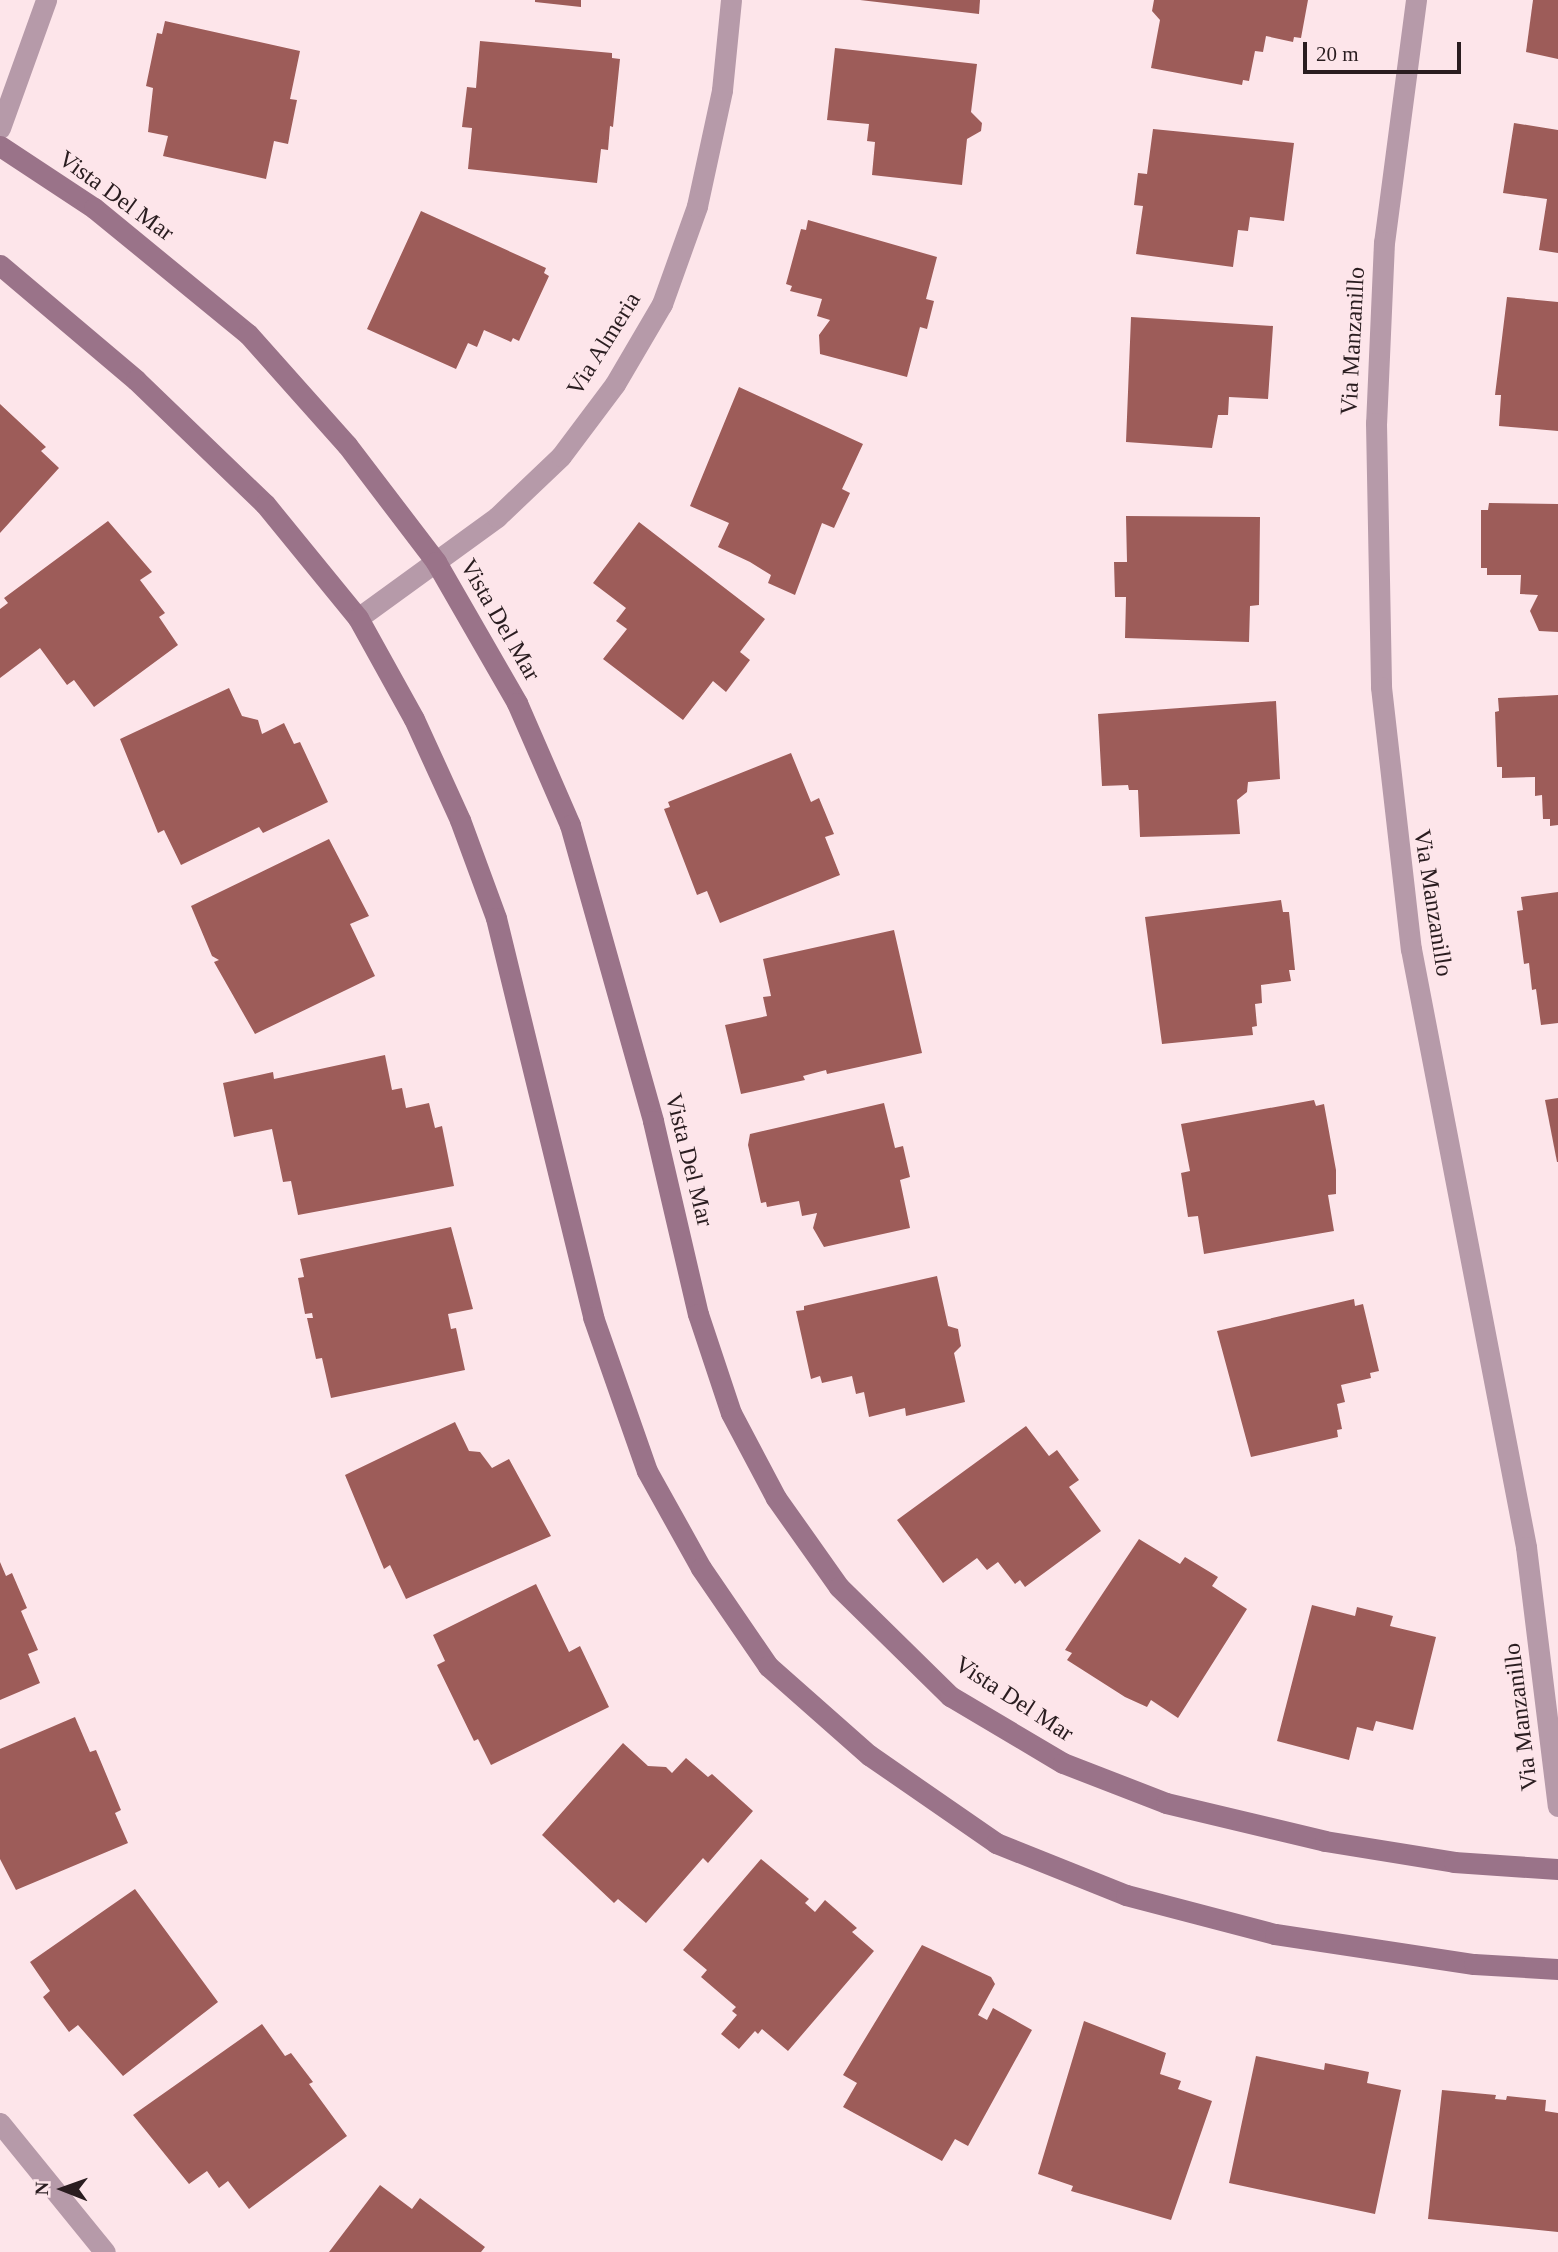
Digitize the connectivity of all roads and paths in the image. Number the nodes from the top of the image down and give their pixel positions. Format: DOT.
graph roads {
  1 [pos="46,0"];
  2 [pos="731,0"];
  3 [pos="1416,0"];
  4 [pos="0,128"];
  5 [pos="0,146"];
  6 [pos="0,265"];
  7 [pos="436,562"];
  8 [pos="358,618"];
  9 [pos="1558,1806"];
  10 [pos="1558,1869"];
  11 [pos="1558,1969"];
  12 [pos="0,2123"];
  13 [pos="105,2252"];
  1 -- 4 [label="street"];
  2 -- 7 [label="street, Via Almeria"];
  3 -- 9 [label="street, Via Manzanillo"];
  5 -- 7 [label="street, Vista Del Mar"];
  6 -- 8 [label="street"];
  7 -- 8 [label="street, Via Almeria"];
  7 -- 10 [label="street, Vista Del Mar"];
  8 -- 11 [label="street"];
  12 -- 13 [label="street"];
}
